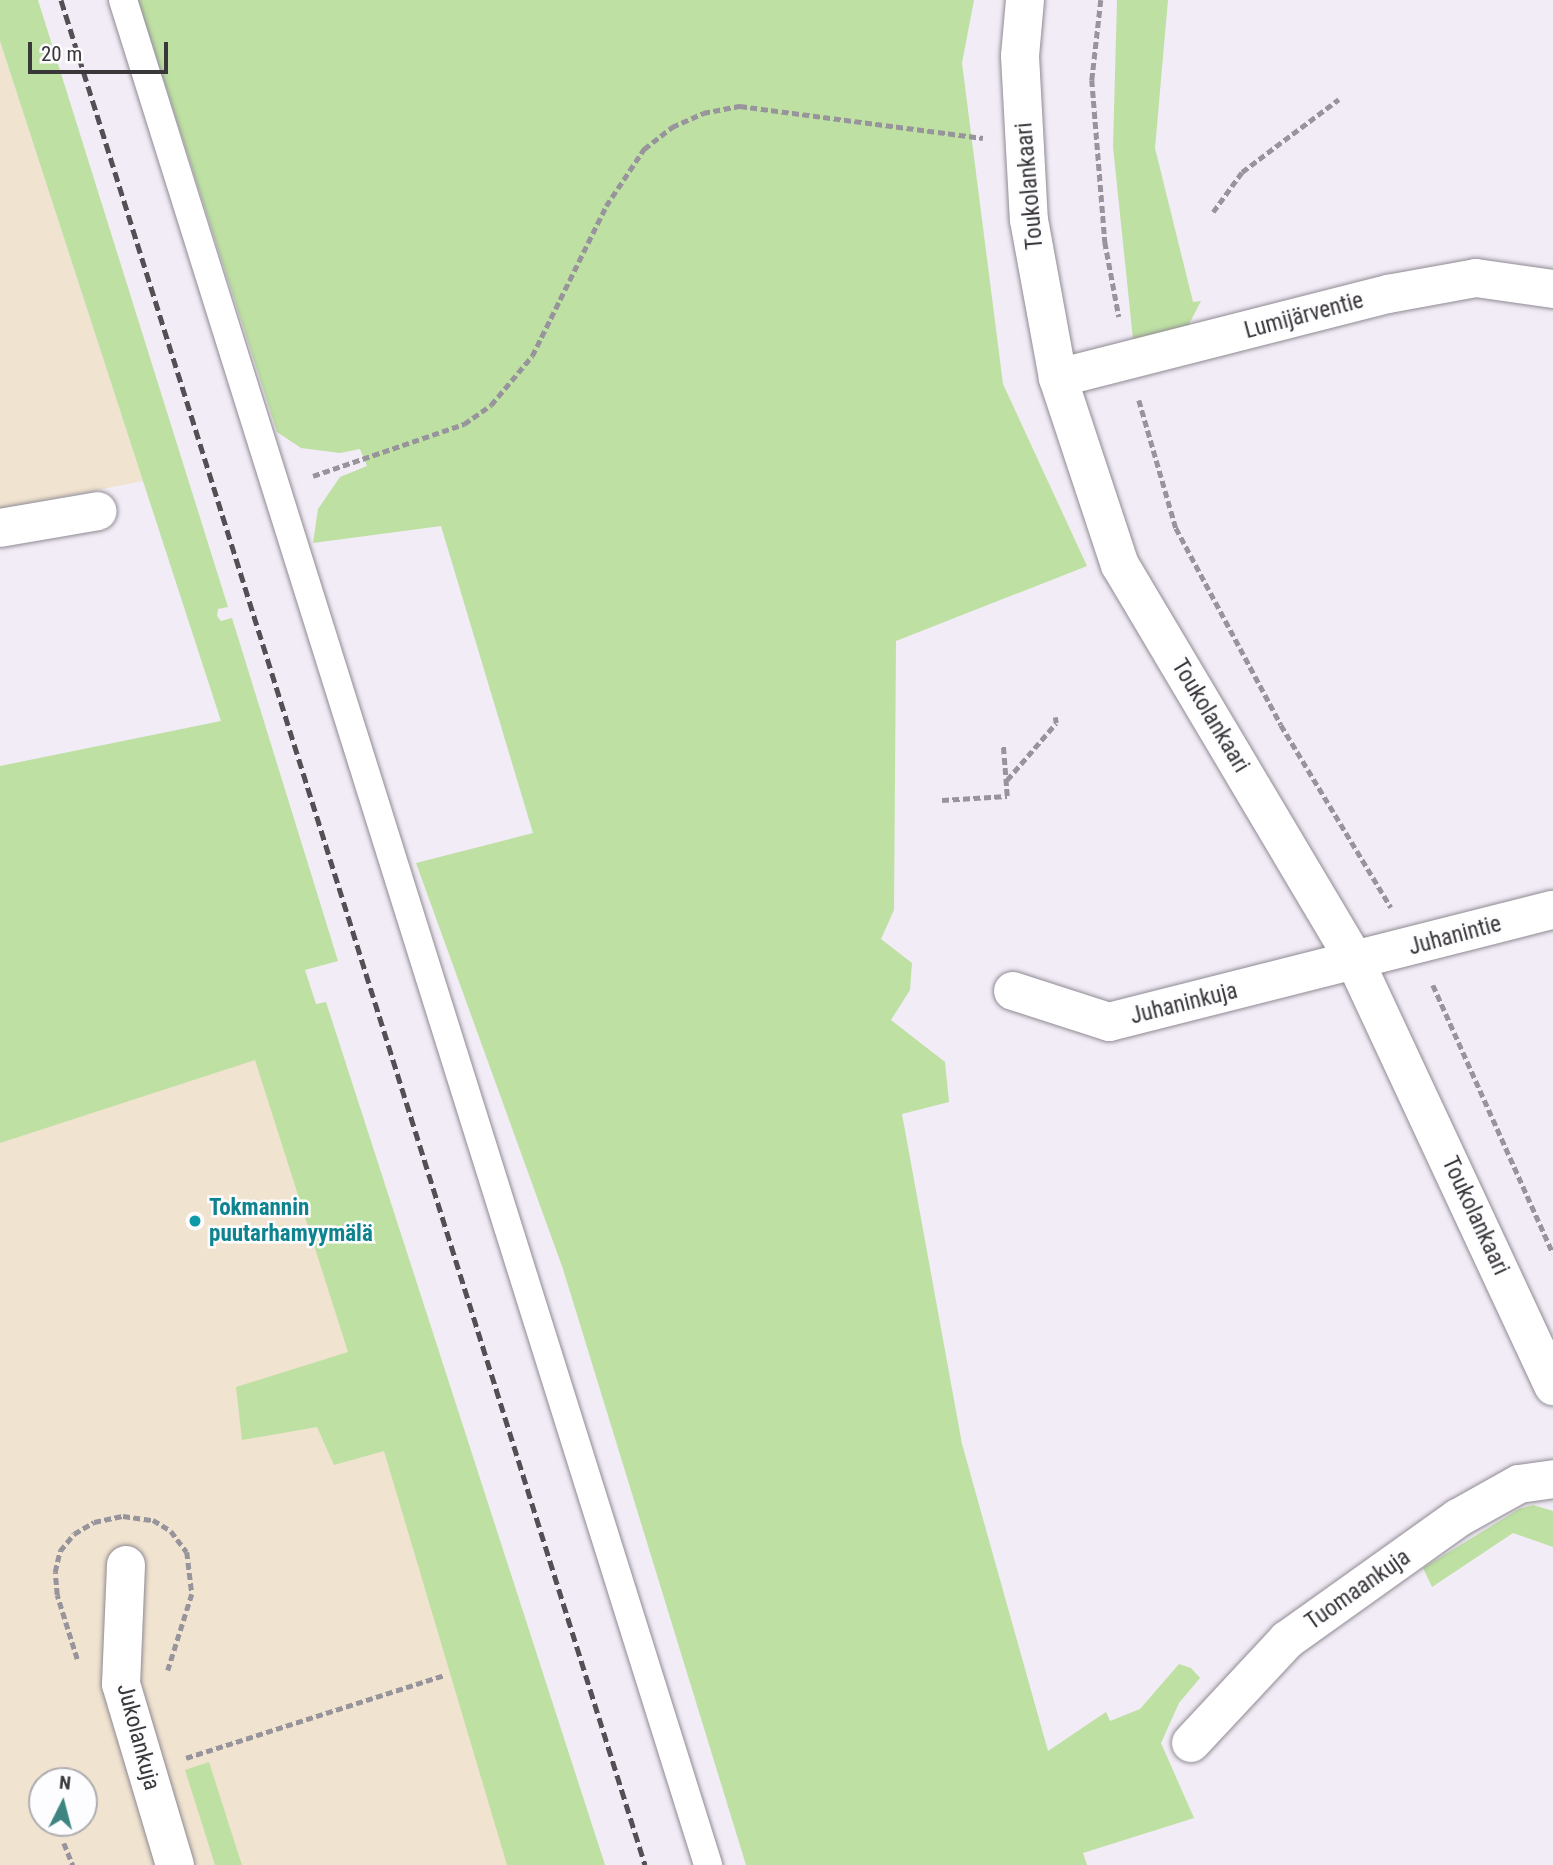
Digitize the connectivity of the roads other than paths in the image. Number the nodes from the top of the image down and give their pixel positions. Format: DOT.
graph roads {
  1 [pos="123,0"];
  2 [pos="1024,0"];
  3 [pos="1553,289"];
  4 [pos="1058,378"];
  5 [pos="98,511"];
  6 [pos="0,528"];
  7 [pos="1553,910"];
  8 [pos="1356,963"];
  9 [pos="1013,991"];
  10 [pos="1553,1386"];
  11 [pos="1553,1479"];
  12 [pos="126,1565"];
  13 [pos="1191,1743"];
  14 [pos="175,1865"];
  15 [pos="708,1865"];
  1 -- 15 [label="lane"];
  2 -- 4 [label="street, Toukolankaari"];
  3 -- 4 [label="street, Lumijärventie"];
  4 -- 8 [label="street, Toukolankaari"];
  5 -- 6 [label="street"];
  7 -- 8 [label="street, Juhanintie"];
  8 -- 9 [label="street, Juhaninkuja"];
  8 -- 10 [label="street, Toukolankaari"];
  11 -- 13 [label="street, Tuomaankuja"];
  12 -- 14 [label="street, Jukolankuja"];
}
